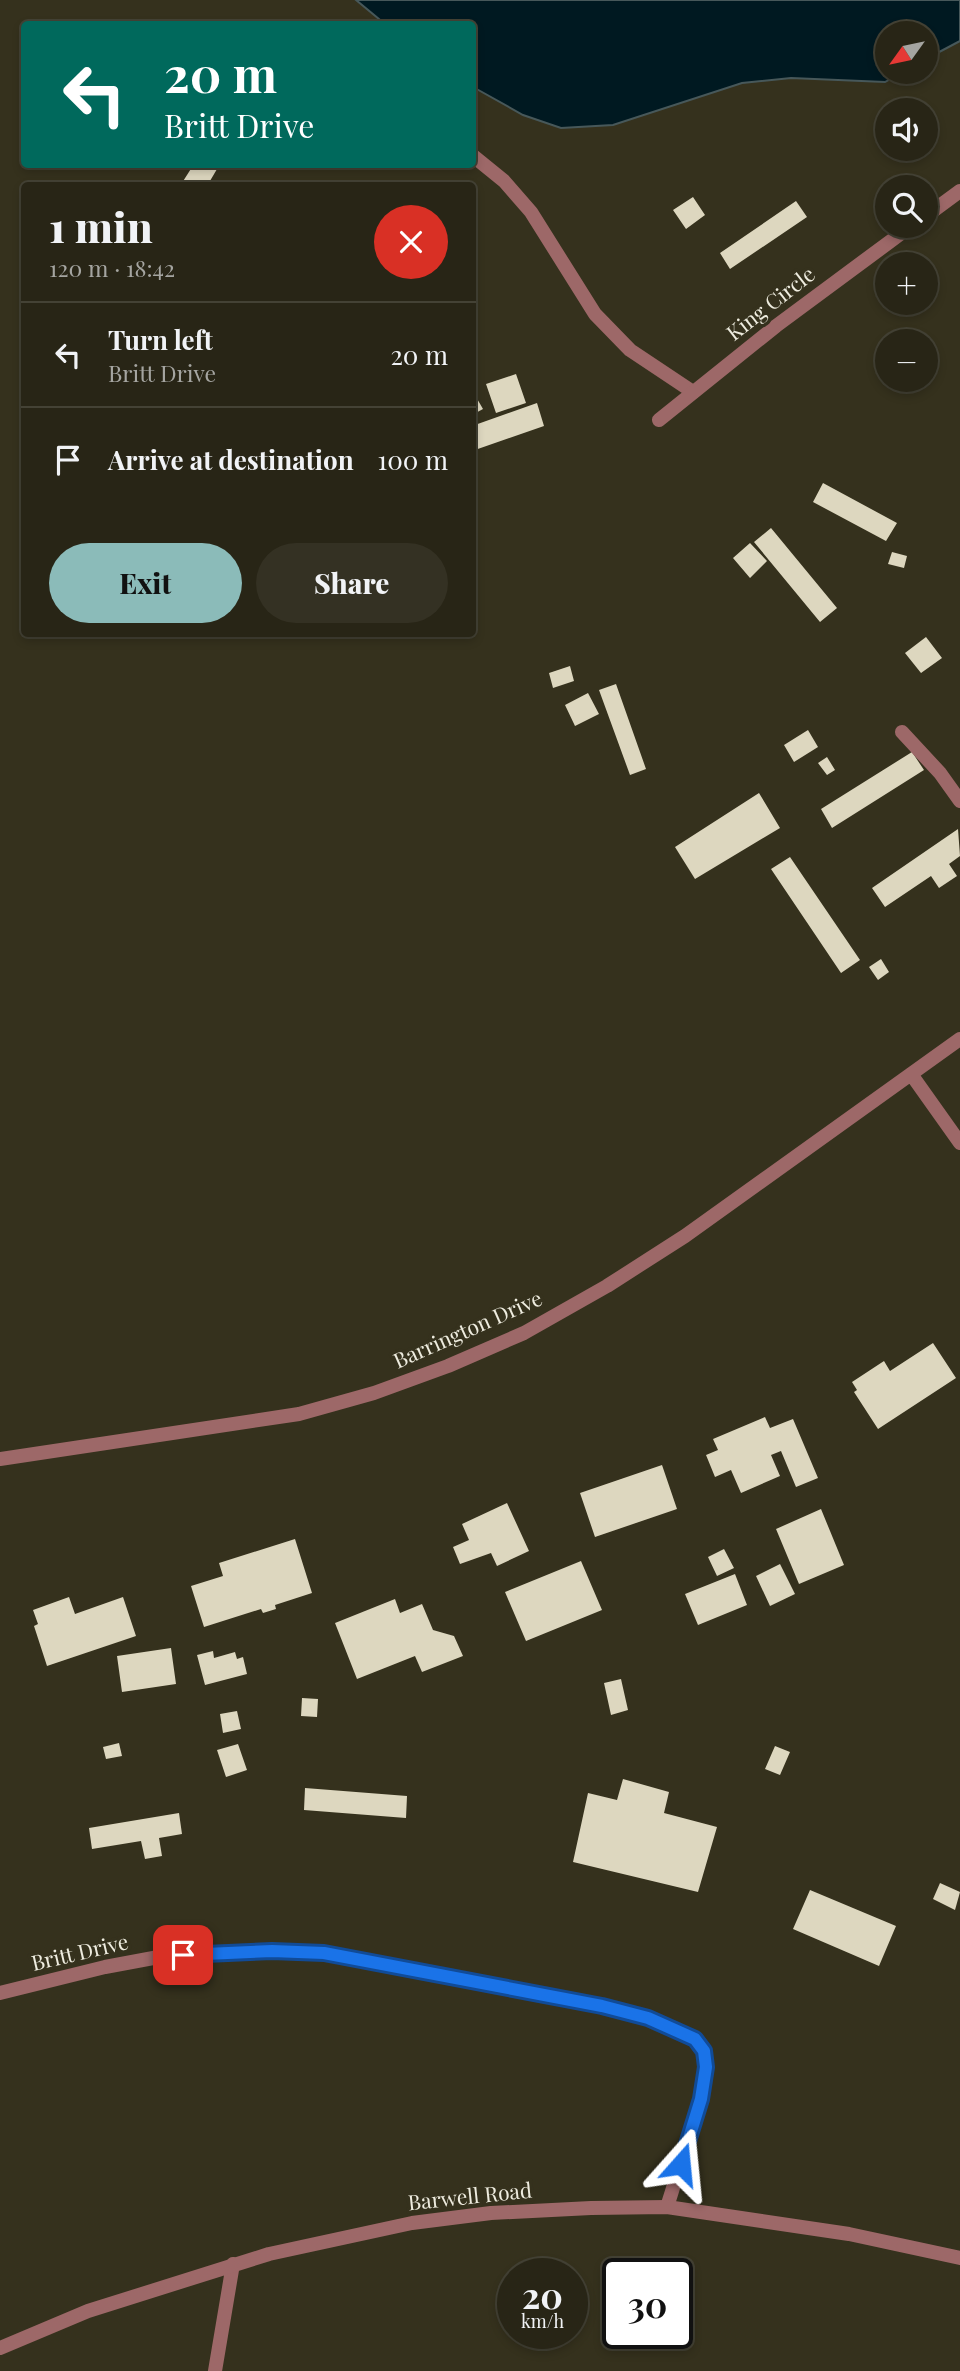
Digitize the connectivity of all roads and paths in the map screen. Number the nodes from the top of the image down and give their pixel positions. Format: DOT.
graph roads {
  1 [pos="476,158"];
  2 [pos="960,191"];
  3 [pos="938,207"];
  4 [pos="895,238"];
  5 [pos="692,392"];
  6 [pos="659,420"];
  7 [pos="902,732"];
  8 [pos="960,801"];
  9 [pos="960,1039"];
  10 [pos="911,1074"];
  11 [pos="960,1143"];
  12 [pos="0,1459"];
  13 [pos="0,1993"];
  14 [pos="667,2207"];
  15 [pos="960,2258"];
  16 [pos="233,2264"];
  17 [pos="0,2348"];
  18 [pos="215,2371"];
  1 -- 5 [label="street"];
  2 -- 3 [label="street"];
  4 -- 5 [label="street, King Circle"];
  5 -- 6 [label="street, King Circle"];
  7 -- 8 [label="street"];
  9 -- 10 [label="street, Barrington Drive"];
  10 -- 11 [label="street"];
  10 -- 12 [label="street, Barrington Drive"];
  13 -- 14 [label="street, Britt Drive"];
  14 -- 15 [label="street, Barwell Road"];
  14 -- 16 [label="street, Barwell Road"];
  16 -- 17 [label="street, Barwell Road"];
  16 -- 18 [label="street"];
}
